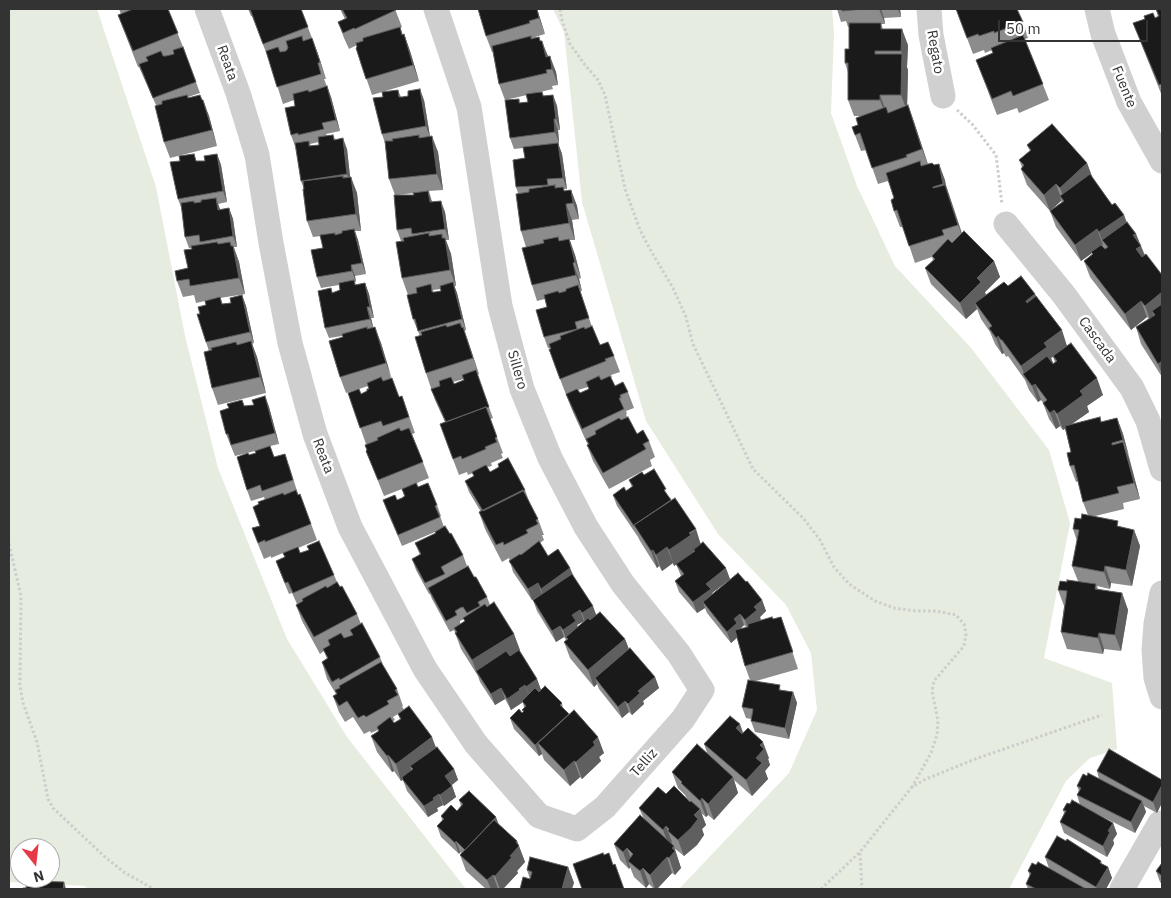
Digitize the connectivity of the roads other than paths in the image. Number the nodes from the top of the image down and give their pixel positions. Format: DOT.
graph roads {
  1 [pos="207,9"];
  2 [pos="436,9"];
  3 [pos="929,9"];
  4 [pos="1097,9"];
  5 [pos="943,96"];
  6 [pos="1162,161"];
  7 [pos="1006,224"];
  8 [pos="1162,469"];
  9 [pos="1162,593"];
  10 [pos="702,690"];
  11 [pos="1162,697"];
  12 [pos="1160,823"];
  13 [pos="577,829"];
  14 [pos="1131,886"];
  1 -- 13 [label="street, Reata"];
  2 -- 10 [label="street, Sillero"];
  3 -- 5 [label="street, Regato"];
  4 -- 6 [label="street, Fuente"];
  7 -- 8 [label="street, Cascada"];
  9 -- 11 [label="street"];
  10 -- 13 [label="street, Telliz"];
  12 -- 14 [label="street"];
}
